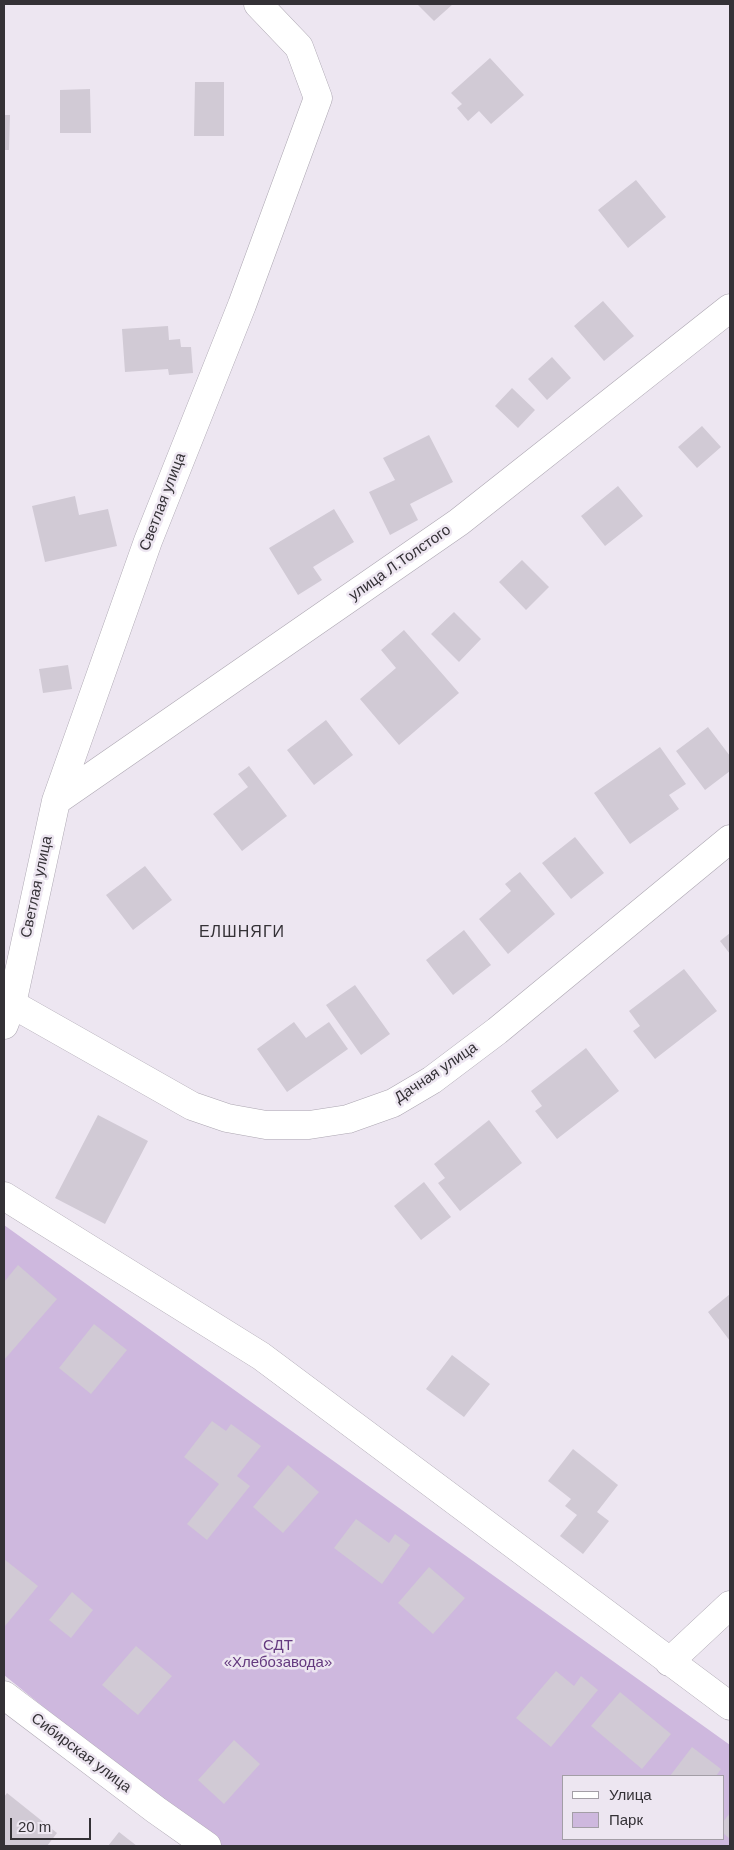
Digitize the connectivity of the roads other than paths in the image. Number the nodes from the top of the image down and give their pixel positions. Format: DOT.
graph roads {
  1 [pos="258,4"];
  2 [pos="730,308"];
  3 [pos="56,801"];
  4 [pos="730,839"];
  5 [pos="8,1015"];
  6 [pos="4,1196"];
  7 [pos="730,1605"];
  8 [pos="669,1662"];
  9 [pos="4,1695"];
  10 [pos="730,1706"];
  11 [pos="207,1846"];
  1 -- 3 [label="street, Светлая улица"];
  2 -- 3 [label="street, улица Л.Толстого"];
  3 -- 5 [label="street, Светлая улица"];
  4 -- 5 [label="street, Дачная улица"];
  6 -- 8 [label="street"];
  7 -- 8 [label="street"];
  8 -- 10 [label="street"];
  9 -- 11 [label="street, Сибирская улица"];
}
